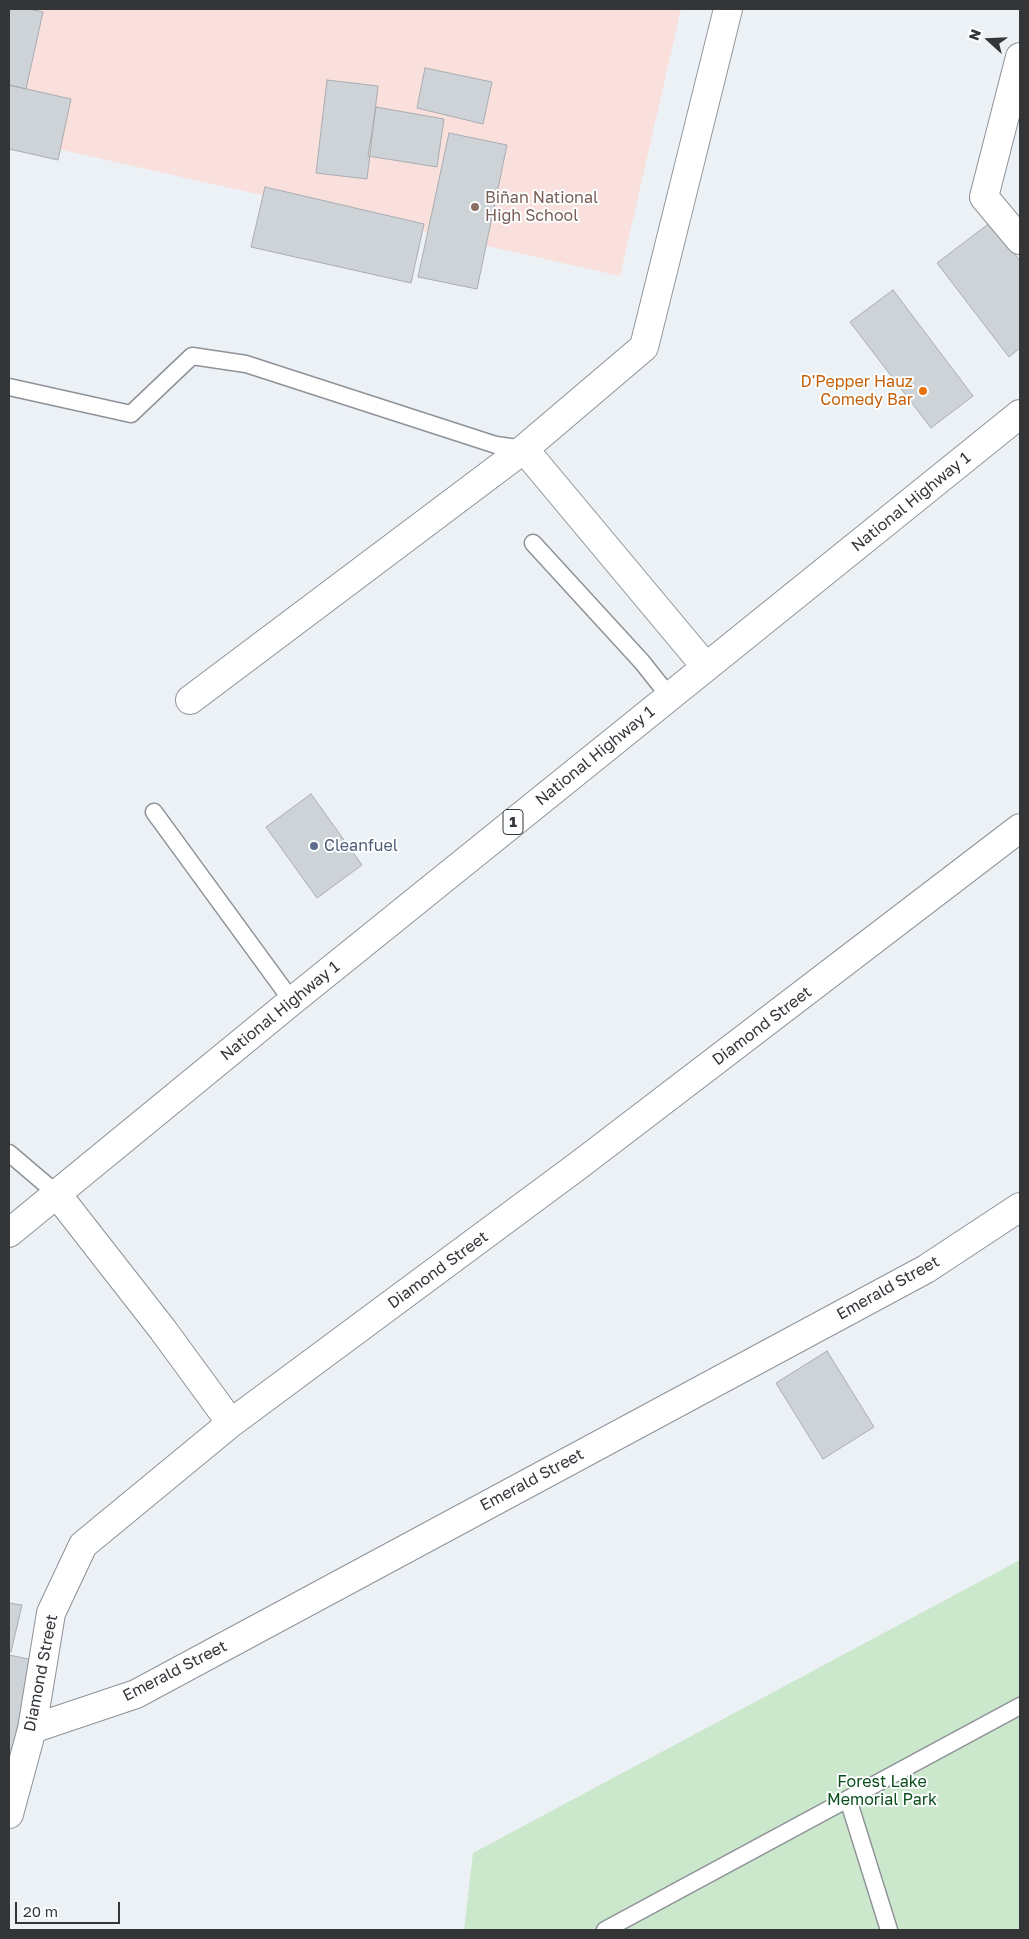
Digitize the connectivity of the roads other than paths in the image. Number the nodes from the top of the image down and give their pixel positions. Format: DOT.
graph roads {
  1 [pos="728,9"];
  2 [pos="1020,57"];
  3 [pos="1020,240"];
  4 [pos="9,387"];
  5 [pos="1020,414"];
  6 [pos="524,449"];
  7 [pos="533,543"];
  8 [pos="706,667"];
  9 [pos="669,696"];
  10 [pos="190,700"];
  11 [pos="154,812"];
  12 [pos="1020,828"];
  13 [pos="292,1001"];
  14 [pos="9,1153"];
  15 [pos="56,1193"];
  16 [pos="1020,1207"];
  17 [pos="9,1233"];
  18 [pos="231,1423"];
  19 [pos="1020,1706"];
  20 [pos="32,1729"];
  21 [pos="848,1799"];
  22 [pos="9,1814"];
  23 [pos="605,1930"];
  24 [pos="889,1930"];
  1 -- 6 [label="main road"];
  2 -- 3 [label="main road"];
  4 -- 6 [label="lane"];
  5 -- 8 [label="main road, National Highway 1 / 1"];
  6 -- 8 [label="main road"];
  6 -- 10 [label="main road"];
  7 -- 9 [label="lane"];
  8 -- 9 [label="main road, National Highway 1 / 1"];
  9 -- 13 [label="main road, National Highway 1 / 1"];
  11 -- 13 [label="lane"];
  12 -- 18 [label="main road, Diamond Street"];
  13 -- 15 [label="main road, National Highway 1 / 1"];
  14 -- 15 [label="lane"];
  15 -- 17 [label="main road, National Highway 1 / 1"];
  15 -- 18 [label="main road"];
  16 -- 20 [label="main road, Emerald Street"];
  18 -- 20 [label="main road, Diamond Street"];
  19 -- 21 [label="lane"];
  20 -- 22 [label="main road, Diamond Street"];
  21 -- 23 [label="lane"];
  21 -- 24 [label="lane"];
}
